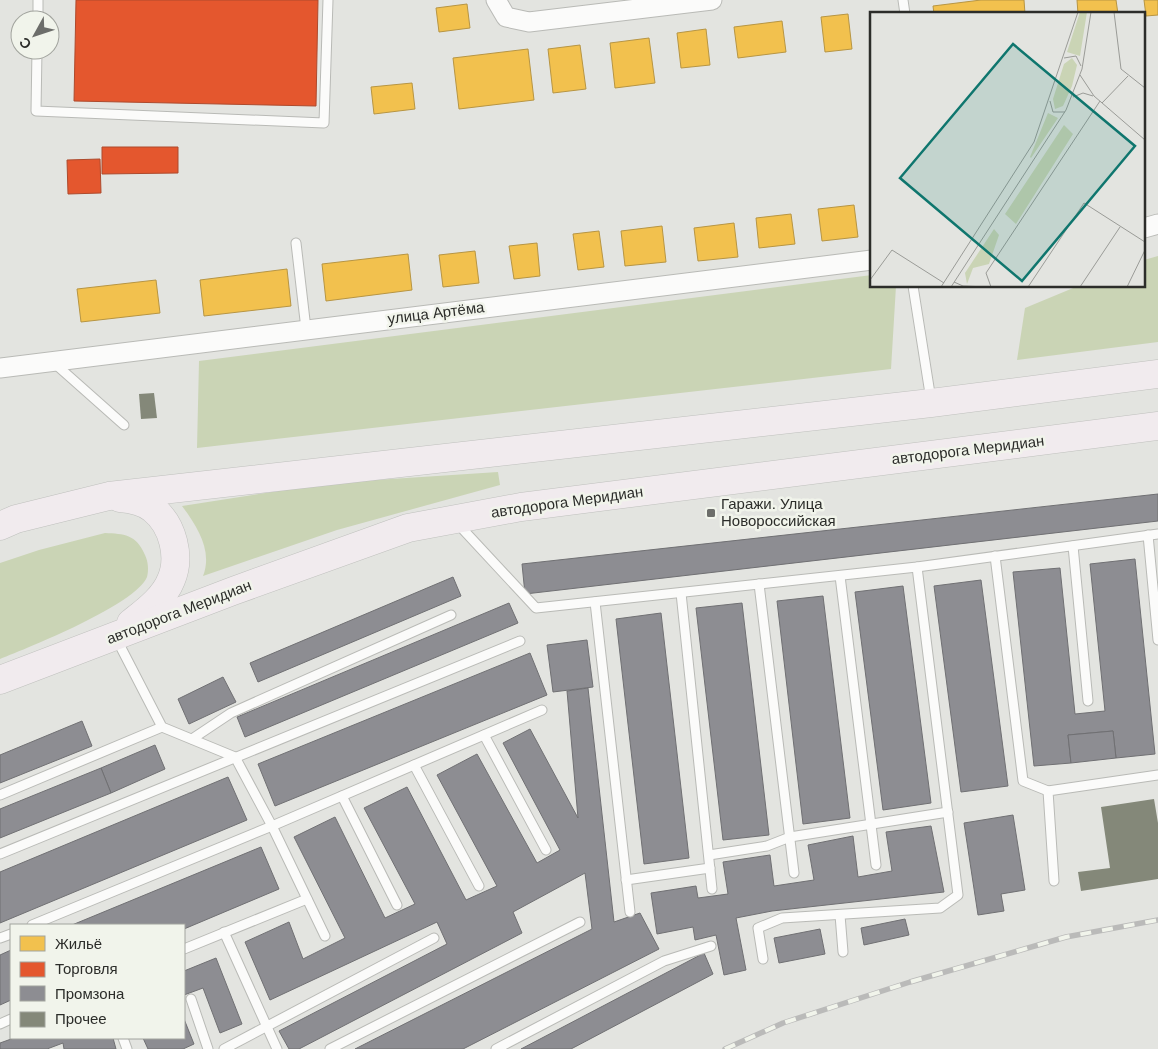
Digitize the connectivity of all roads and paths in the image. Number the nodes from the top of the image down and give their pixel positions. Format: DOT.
graph roads {
  1 [pos="328,0"];
  2 [pos="496,0"];
  3 [pos="712,0"];
  4 [pos="38,60"];
  5 [pos="296,243"];
  6 [pos="870,260"];
  7 [pos="912,288"];
  8 [pos="306,329"];
  9 [pos="52,361"];
  10 [pos="0,368"];
  11 [pos="1158,374"];
  12 [pos="931,403"];
  13 [pos="124,425"];
  14 [pos="1158,426"];
  15 [pos="109,496"];
  16 [pos="5,519"];
  17 [pos="453,520"];
  18 [pos="1158,534"];
  19 [pos="1148,535"];
  20 [pos="1073,546"];
  21 [pos="995,556"];
  22 [pos="917,567"];
  23 [pos="840,576"];
  24 [pos="759,584"];
  25 [pos="681,593"];
  26 [pos="595,602"];
  27 [pos="451,615"];
  28 [pos="114,636"];
  29 [pos="520,640"];
  30 [pos="1158,640"];
  31 [pos="0,680"];
  32 [pos="1088,701"];
  33 [pos="542,710"];
  34 [pos="162,727"];
  35 [pos="484,735"];
  36 [pos="192,739"];
  37 [pos="235,757"];
  38 [pos="414,765"];
  39 [pos="1158,775"];
  40 [pos="1048,791"];
  41 [pos="0,795"];
  42 [pos="342,796"];
  43 [pos="948,812"];
  44 [pos="871,825"];
  45 [pos="272,826"];
  46 [pos="790,837"];
  47 [pos="546,850"];
  48 [pos="0,854"];
  49 [pos="708,855"];
  50 [pos="876,865"];
  51 [pos="710,868"];
  52 [pos="794,873"];
  53 [pos="626,880"];
  54 [pos="1054,880"];
  55 [pos="479,886"];
  56 [pos="712,888"];
  57 [pos="307,899"];
  58 [pos="397,905"];
  59 [pos="630,912"];
  60 [pos="840,915"];
  61 [pos="580,922"];
  62 [pos="34,924"];
  63 [pos="224,932"];
  64 [pos="325,936"];
  65 [pos="434,938"];
  66 [pos="711,946"];
  67 [pos="185,949"];
  68 [pos="843,952"];
  69 [pos="763,959"];
  70 [pos="190,999"];
  71 [pos="266,1026"];
  72 [pos="208,1049"];
  73 [pos="224,1049"];
  74 [pos="277,1049"];
  75 [pos="330,1049"];
  76 [pos="496,1049"];
  1 -- 4 [label="lane"];
  2 -- 3 [label="street"];
  5 -- 8 [label="lane"];
  6 -- 8 [label="street, улица Артёма"];
  7 -- 12 [label="lane"];
  8 -- 9 [label="street, улица Артёма"];
  9 -- 10 [label="street, улица Артёма"];
  9 -- 13 [label="lane"];
  11 -- 12 [label="main road"];
  12 -- 15 [label="main road"];
  14 -- 17 [label="main road, автодорога Меридиан"];
  15 -- 16 [label="main road"];
  15 -- 28 [label="main road"];
  17 -- 26 [label="lane"];
  17 -- 28 [label="main road, автодорога Меридиан"];
  18 -- 19 [label="lane"];
  19 -- 20 [label="lane"];
  19 -- 30 [label="lane"];
  20 -- 21 [label="lane"];
  20 -- 32 [label="lane"];
  21 -- 22 [label="lane"];
  21 -- 40 [label="lane"];
  22 -- 23 [label="lane"];
  22 -- 43 [label="lane"];
  23 -- 24 [label="lane"];
  23 -- 44 [label="lane"];
  24 -- 25 [label="lane"];
  24 -- 46 [label="lane"];
  25 -- 26 [label="lane"];
  25 -- 49 [label="lane"];
  26 -- 53 [label="lane"];
  27 -- 36 [label="lane"];
  28 -- 31 [label="main road, автодорога Меридиан"];
  28 -- 34 [label="lane"];
  29 -- 37 [label="lane"];
  33 -- 35 [label="lane"];
  34 -- 36 [label="lane"];
  34 -- 41 [label="lane"];
  35 -- 38 [label="lane"];
  35 -- 47 [label="lane"];
  36 -- 37 [label="lane"];
  37 -- 45 [label="lane"];
  37 -- 48 [label="lane"];
  38 -- 42 [label="lane"];
  38 -- 55 [label="lane"];
  39 -- 40 [label="lane"];
  40 -- 54 [label="lane"];
  42 -- 45 [label="lane"];
  42 -- 58 [label="lane"];
  43 -- 44 [label="lane"];
  43 -- 60 [label="lane"];
  44 -- 46 [label="lane"];
  44 -- 50 [label="lane"];
  45 -- 57 [label="lane"];
  45 -- 62 [label="lane"];
  46 -- 49 [label="lane"];
  46 -- 52 [label="lane"];
  49 -- 51 [label="lane"];
  51 -- 53 [label="lane"];
  51 -- 56 [label="lane"];
  53 -- 59 [label="lane"];
  57 -- 63 [label="lane"];
  57 -- 64 [label="lane"];
  60 -- 68 [label="lane"];
  60 -- 69 [label="lane"];
  61 -- 75 [label="lane"];
  63 -- 67 [label="lane"];
  63 -- 71 [label="lane"];
  65 -- 71 [label="lane"];
  66 -- 76 [label="lane"];
  70 -- 72 [label="lane"];
  71 -- 73 [label="lane"];
  71 -- 74 [label="lane"];
}
